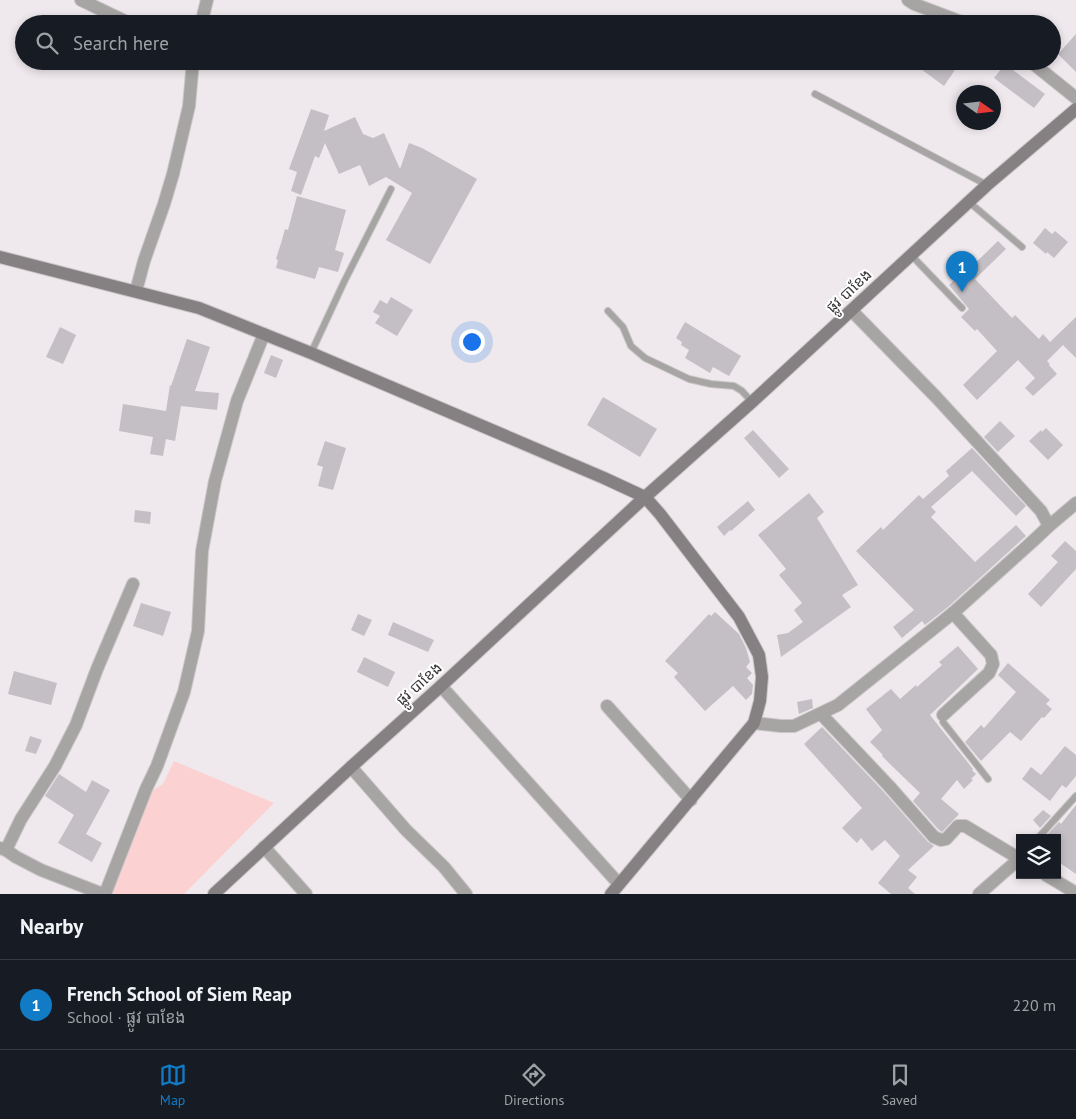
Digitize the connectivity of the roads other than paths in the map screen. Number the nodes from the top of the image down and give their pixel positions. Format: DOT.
graph roads {
  1 [pos="81,0"];
  2 [pos="207,0"];
  3 [pos="908,0"];
  4 [pos="112,15"];
  5 [pos="204,15"];
  6 [pos="943,15"];
  7 [pos="192,70"];
  8 [pos="1041,70"];
  9 [pos="816,94"];
  10 [pos="1076,98"];
  11 [pos="1075,112"];
  12 [pos="987,185"];
  13 [pos="391,189"];
  14 [pos="969,202"];
  15 [pos="1022,247"];
  16 [pos="911,255"];
  17 [pos="0,257"];
  18 [pos="136,291"];
  19 [pos="962,308"];
  20 [pos="852,310"];
  21 [pos="608,311"];
  22 [pos="264,334"];
  23 [pos="311,353"];
  24 [pos="752,402"];
  25 [pos="645,497"];
  26 [pos="1076,503"];
  27 [pos="1049,526"];
  28 [pos="133,584"];
  29 [pos="952,614"];
  30 [pos="441,686"];
  31 [pos="607,706"];
  32 [pos="821,714"];
  33 [pos="943,715"];
  34 [pos="754,723"];
  35 [pos="351,767"];
  36 [pos="988,779"];
  37 [pos="1076,796"];
  38 [pos="690,800"];
  39 [pos="1042,834"];
  40 [pos="264,847"];
  41 [pos="3,849"];
  42 [pos="1016,857"];
  43 [pos="1016,862"];
  44 [pos="1053,879"];
  45 [pos="615,889"];
  46 [pos="1076,893"];
  47 [pos="104,894"];
  48 [pos="214,894"];
  49 [pos="306,894"];
  50 [pos="466,894"];
  51 [pos="979,894"];
  1 -- 4 [label="street"];
  2 -- 5 [label="street"];
  3 -- 6 [label="street"];
  7 -- 18 [label="street"];
  8 -- 10 [label="street"];
  9 -- 12 [label="lane"];
  11 -- 12 [label="street, ផ្លូវ បាខែង"];
  12 -- 14 [label="street, ផ្លូវ បាខែង"];
  13 -- 23 [label="lane"];
  14 -- 15 [label="lane"];
  14 -- 16 [label="street, ផ្លូវ បាខែង"];
  16 -- 19 [label="lane"];
  16 -- 20 [label="street, ផ្លូវ បាខែង"];
  17 -- 18 [label="street"];
  18 -- 22 [label="street"];
  20 -- 24 [label="street, ផ្លូវ បាខែង"];
  20 -- 27 [label="street"];
  21 -- 24 [label="lane"];
  22 -- 23 [label="street"];
  22 -- 47 [label="street"];
  23 -- 25 [label="street"];
  24 -- 25 [label="street, ផ្លូវ បាខែង"];
  25 -- 30 [label="street, ផ្លូវ បាខែង"];
  25 -- 34 [label="street"];
  26 -- 27 [label="street"];
  27 -- 29 [label="street"];
  28 -- 41 [label="street"];
  29 -- 32 [label="street"];
  29 -- 33 [label="street"];
  30 -- 35 [label="street, ផ្លូវ បាខែង"];
  30 -- 45 [label="street"];
  31 -- 38 [label="street"];
  32 -- 34 [label="street"];
  32 -- 42 [label="street"];
  33 -- 36 [label="lane"];
  34 -- 38 [label="street"];
  35 -- 40 [label="street, ផ្លូវ បាខែង"];
  35 -- 50 [label="street"];
  37 -- 39 [label="lane"];
  38 -- 45 [label="street"];
  40 -- 48 [label="street, ផ្លូវ បាខែង"];
  40 -- 49 [label="street"];
  41 -- 47 [label="street"];
  43 -- 51 [label="street"];
  44 -- 46 [label="street"];
}
